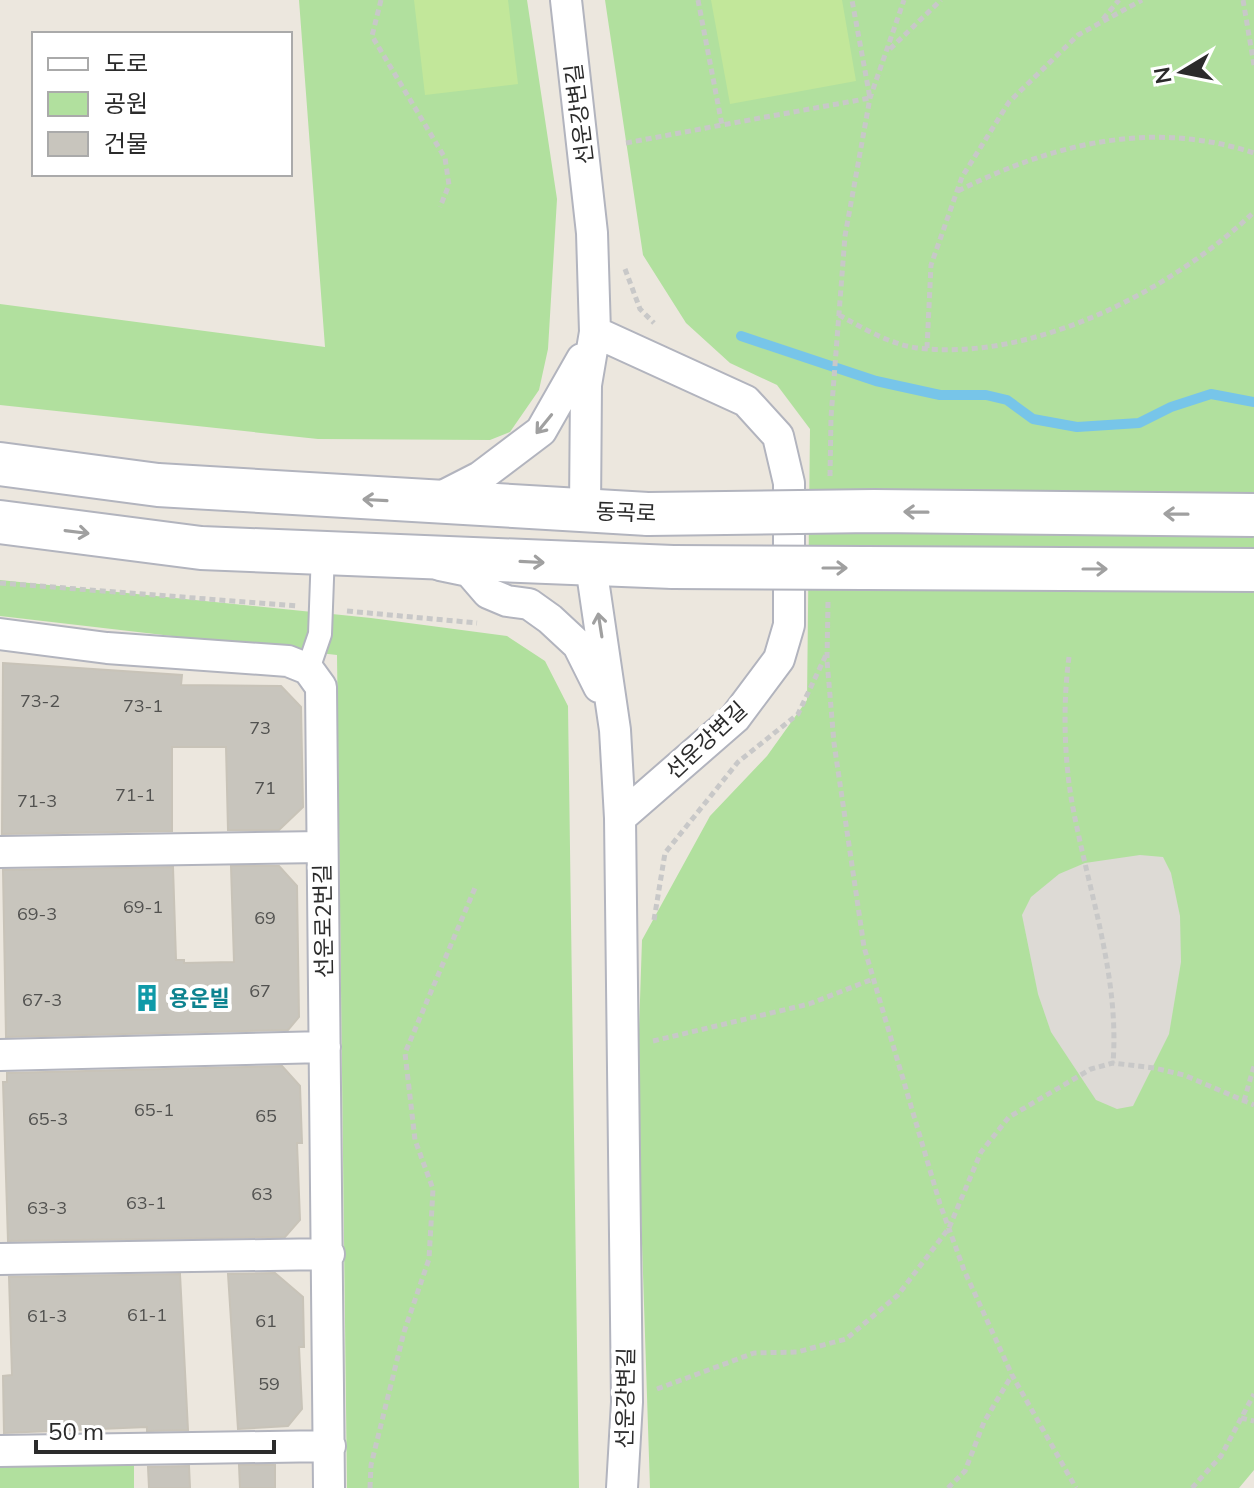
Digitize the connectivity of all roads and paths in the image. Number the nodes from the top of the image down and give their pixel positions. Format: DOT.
graph roads {
  1 [pos="381,0"];
  2 [pos="566,0"];
  3 [pos="698,0"];
  4 [pos="852,0"];
  5 [pos="904,0"];
  6 [pos="941,0"];
  7 [pos="1119,0"];
  8 [pos="1142,0"];
  9 [pos="1243,0"];
  10 [pos="1100,23"];
  11 [pos="889,49"];
  12 [pos="1254,65"];
  13 [pos="870,98"];
  14 [pos="722,125"];
  15 [pos="626,143"];
  16 [pos="1254,153"];
  17 [pos="957,192"];
  18 [pos="440,207"];
  19 [pos="1254,212"];
  20 [pos="622,259"];
  21 [pos="839,315"];
  22 [pos="661,331"];
  23 [pos="595,332"];
  24 [pos="927,348"];
  25 [pos="0,464"];
  26 [pos="830,480"];
  27 [pos="430,503"];
  28 [pos="585,511"];
  29 [pos="1254,515"];
  30 [pos="0,522"];
  31 [pos="323,552"];
  32 [pos="382,554"];
  33 [pos="591,566"];
  34 [pos="1254,570"];
  35 [pos="826,590"];
  36 [pos="0,634"];
  37 [pos="827,652"];
  38 [pos="1069,657"];
  39 [pos="308,669"];
  40 [pos="615,730"];
  41 [pos="620,818"];
  42 [pos="322,847"];
  43 [pos="0,852"];
  44 [pos="475,888"];
  45 [pos="653,927"];
  46 [pos="873,979"];
  47 [pos="325,1047"];
  48 [pos="621,1049"];
  49 [pos="0,1055"];
  50 [pos="1113,1063"];
  51 [pos="1254,1066"];
  52 [pos="1244,1101"];
  53 [pos="1254,1105"];
  54 [pos="949,1228"];
  55 [pos="329,1254"];
  56 [pos="0,1259"];
  57 [pos="1012,1375"];
  58 [pos="1254,1394"];
  59 [pos="627,1402"];
  60 [pos="1241,1418"];
  61 [pos="1254,1421"];
  62 [pos="330,1446"];
  63 [pos="0,1451"];
  64 [pos="329,1488"];
  65 [pos="370,1488"];
  66 [pos="622,1488"];
  67 [pos="948,1488"];
  68 [pos="1076,1488"];
  69 [pos="1192,1488"];
  1 -- 18 [label="path"];
  2 -- 23 [label="street, 선운강변길"];
  3 -- 14 [label="path"];
  4 -- 13 [label="path"];
  5 -- 11 [label="path"];
  6 -- 11 [label="path"];
  7 -- 10 [label="path"];
  8 -- 10 [label="path"];
  9 -- 12 [label="path"];
  10 -- 17 [label="path"];
  11 -- 13 [label="path"];
  13 -- 14 [label="path"];
  13 -- 21 [label="path"];
  14 -- 15 [label="path"];
  16 -- 17 [label="path"];
  17 -- 24 [label="path"];
  19 -- 24 [label="path"];
  20 -- 22 [label="path"];
  21 -- 24 [label="path"];
  21 -- 26 [label="path"];
  23 -- 27 [label="street, one-way"];
  23 -- 28 [label="street"];
  23 -- 41 [label="street, 선운강변길"];
  27 -- 25 [label="main road, 동곡로, one-way"];
  27 -- 28 [label="main road, 동곡로"];
  29 -- 28 [label="main road, 동곡로, one-way, bridge"];
  30 -- 31 [label="main road, one-way"];
  31 -- 32 [label="main road"];
  31 -- 39 [label="street"];
  32 -- 33 [label="main road, one-way"];
  32 -- 40 [label="street"];
  33 -- 34 [label="main road, one-way, bridge"];
  40 -- 33 [label="street, one-way"];
  35 -- 37 [label="path"];
  36 -- 39 [label="street"];
  37 -- 45 [label="path"];
  37 -- 46 [label="path"];
  38 -- 50 [label="path"];
  39 -- 42 [label="street, 선운로2번길"];
  40 -- 41 [label="street"];
  41 -- 48 [label="street, 선운강변길"];
  42 -- 43 [label="street"];
  42 -- 47 [label="street, 선운로2번길"];
  44 -- 65 [label="path"];
  46 -- 48 [label="path"];
  46 -- 54 [label="path"];
  47 -- 49 [label="street"];
  47 -- 55 [label="street, 선운로2번길"];
  48 -- 59 [label="street, 선운강변길"];
  50 -- 52 [label="path"];
  50 -- 54 [label="path"];
  51 -- 52 [label="path"];
  52 -- 53 [label="path"];
  54 -- 57 [label="path"];
  54 -- 59 [label="path"];
  55 -- 56 [label="street"];
  55 -- 62 [label="street, 선운로2번길"];
  57 -- 67 [label="path"];
  57 -- 68 [label="path"];
  58 -- 60 [label="path"];
  59 -- 66 [label="street, 선운강변길"];
  60 -- 61 [label="path"];
  60 -- 69 [label="path"];
  62 -- 63 [label="street"];
  62 -- 64 [label="street, 선운로2번길"];
}
